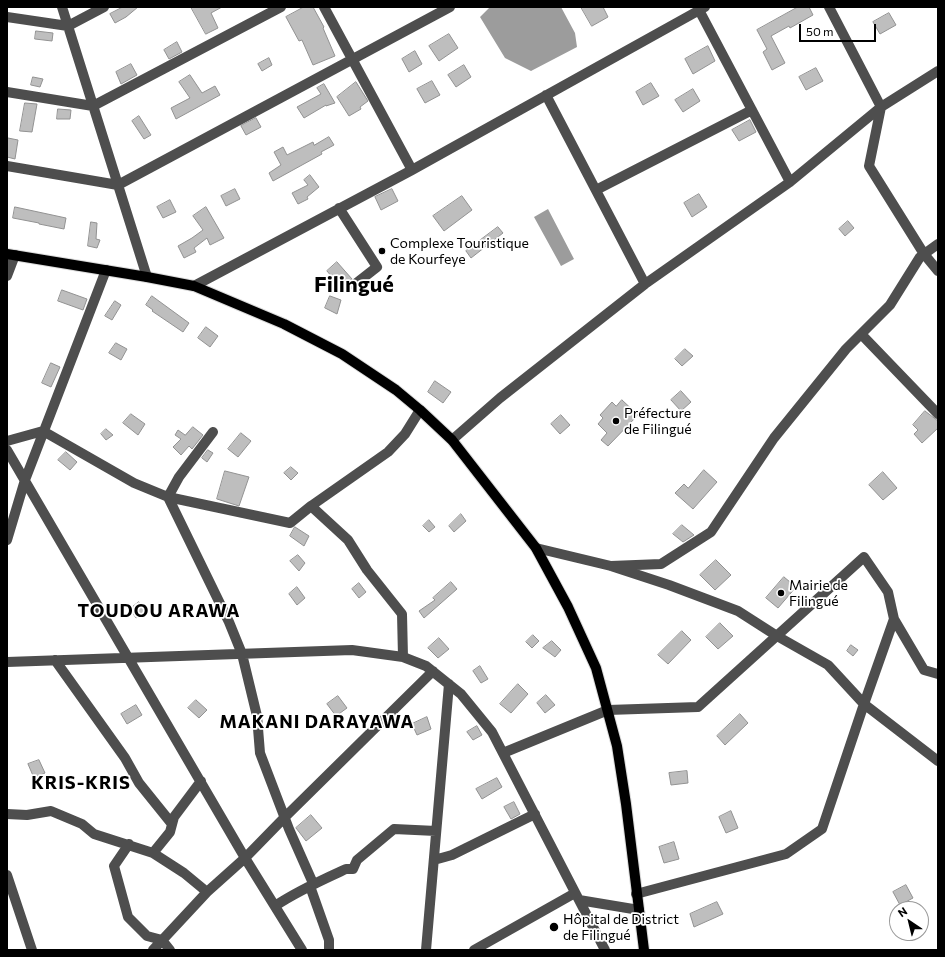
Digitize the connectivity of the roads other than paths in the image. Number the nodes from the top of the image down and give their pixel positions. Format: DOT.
graph roads {
  1 [pos="62,7"];
  2 [pos="104,7"];
  3 [pos="281,7"];
  4 [pos="324,7"];
  5 [pos="450,7"];
  6 [pos="829,7"];
  7 [pos="702,9"];
  8 [pos="7,17"];
  9 [pos="68,26"];
  10 [pos="352,60"];
  11 [pos="938,70"];
  12 [pos="7,92"];
  13 [pos="546,95"];
  14 [pos="93,106"];
  15 [pos="881,107"];
  16 [pos="752,110"];
  17 [pos="7,166"];
  18 [pos="412,170"];
  19 [pos="790,182"];
  20 [pos="118,184"];
  21 [pos="596,190"];
  22 [pos="339,208"];
  23 [pos="938,244"];
  24 [pos="11,254"];
  25 [pos="924,254"];
  26 [pos="106,270"];
  27 [pos="938,271"];
  28 [pos="7,276"];
  29 [pos="147,277"];
  30 [pos="646,284"];
  31 [pos="354,285"];
  32 [pos="194,286"];
  33 [pos="861,334"];
  34 [pos="420,410"];
  35 [pos="938,414"];
  36 [pos="43,432"];
  37 [pos="213,432"];
  38 [pos="452,440"];
  39 [pos="7,441"];
  40 [pos="7,450"];
  41 [pos="25,480"];
  42 [pos="168,497"];
  43 [pos="311,506"];
  44 [pos="7,540"];
  45 [pos="536,548"];
  46 [pos="611,566"];
  47 [pos="894,619"];
  48 [pos="777,636"];
  49 [pos="242,654"];
  50 [pos="403,657"];
  51 [pos="129,658"];
  52 [pos="55,660"];
  53 [pos="7,662"];
  54 [pos="433,671"];
  55 [pos="938,674"];
  56 [pos="449,684"];
  57 [pos="864,704"];
  58 [pos="608,710"];
  59 [pos="503,753"];
  60 [pos="938,761"];
  61 [pos="201,781"];
  62 [pos="7,814"];
  63 [pos="535,814"];
  64 [pos="285,817"];
  65 [pos="172,824"];
  66 [pos="436,831"];
  67 [pos="129,844"];
  68 [pos="153,853"];
  69 [pos="245,858"];
  70 [pos="434,860"];
  71 [pos="7,875"];
  72 [pos="311,885"];
  73 [pos="207,892"];
  74 [pos="636,894"];
  75 [pos="577,896"];
  76 [pos="275,906"];
  77 [pos="639,910"];
  78 [pos="162,940"];
  79 [pos="32,950"];
  80 [pos="153,950"];
  81 [pos="170,950"];
  82 [pos="302,950"];
  83 [pos="329,950"];
  84 [pos="426,950"];
  85 [pos="474,950"];
  86 [pos="605,950"];
  87 [pos="644,950"];
  1 -- 9 [label="street"];
  2 -- 9 [label="street"];
  3 -- 14 [label="street"];
  4 -- 10 [label="street"];
  5 -- 10 [label="street"];
  6 -- 15 [label="street"];
  7 -- 13 [label="street"];
  7 -- 16 [label="street"];
  8 -- 9 [label="street"];
  9 -- 14 [label="street"];
  10 -- 18 [label="street"];
  10 -- 20 [label="street"];
  11 -- 15 [label="street"];
  12 -- 14 [label="street"];
  13 -- 18 [label="street"];
  13 -- 21 [label="street"];
  14 -- 20 [label="street"];
  15 -- 19 [label="street"];
  15 -- 25 [label="street"];
  16 -- 19 [label="street"];
  16 -- 21 [label="street"];
  17 -- 20 [label="street"];
  18 -- 22 [label="street"];
  19 -- 30 [label="street"];
  20 -- 29 [label="street"];
  21 -- 30 [label="street"];
  22 -- 31 [label="street"];
  22 -- 32 [label="street"];
  23 -- 25 [label="street"];
  24 -- 26 [label="main road"];
  24 -- 28 [label="street"];
  25 -- 27 [label="street"];
  25 -- 33 [label="street"];
  26 -- 29 [label="main road"];
  26 -- 36 [label="street"];
  29 -- 32 [label="main road"];
  30 -- 38 [label="street"];
  32 -- 34 [label="main road"];
  33 -- 35 [label="street"];
  33 -- 46 [label="street"];
  34 -- 38 [label="main road"];
  34 -- 43 [label="street"];
  36 -- 39 [label="street"];
  36 -- 41 [label="street"];
  36 -- 42 [label="street"];
  37 -- 42 [label="street"];
  38 -- 45 [label="main road"];
  40 -- 41 [label="street"];
  41 -- 44 [label="street"];
  41 -- 51 [label="street"];
  42 -- 43 [label="street"];
  42 -- 49 [label="street"];
  43 -- 50 [label="street"];
  45 -- 46 [label="street"];
  45 -- 58 [label="main road"];
  46 -- 48 [label="street"];
  47 -- 48 [label="street"];
  47 -- 55 [label="street"];
  47 -- 57 [label="street"];
  48 -- 57 [label="street"];
  48 -- 58 [label="street"];
  49 -- 50 [label="street"];
  49 -- 51 [label="street"];
  49 -- 64 [label="street"];
  50 -- 54 [label="street"];
  51 -- 52 [label="street"];
  51 -- 61 [label="street"];
  52 -- 53 [label="street"];
  52 -- 65 [label="street"];
  54 -- 56 [label="street"];
  54 -- 64 [label="street"];
  56 -- 59 [label="street"];
  56 -- 66 [label="street"];
  57 -- 60 [label="street"];
  57 -- 74 [label="street"];
  58 -- 59 [label="street"];
  58 -- 74 [label="main road"];
  59 -- 63 [label="street"];
  61 -- 65 [label="street"];
  61 -- 69 [label="street"];
  62 -- 67 [label="street"];
  63 -- 70 [label="street"];
  63 -- 75 [label="street"];
  64 -- 69 [label="street"];
  64 -- 72 [label="street"];
  65 -- 68 [label="street"];
  66 -- 70 [label="street"];
  66 -- 72 [label="street"];
  67 -- 68 [label="street"];
  67 -- 78 [label="street"];
  68 -- 73 [label="street"];
  69 -- 73 [label="street"];
  69 -- 76 [label="street"];
  70 -- 84 [label="street"];
  71 -- 79 [label="street"];
  72 -- 76 [label="street"];
  72 -- 83 [label="street"];
  73 -- 78 [label="street"];
  74 -- 77 [label="main road"];
  75 -- 77 [label="street"];
  75 -- 85 [label="street"];
  75 -- 86 [label="street"];
  76 -- 82 [label="street"];
  77 -- 87 [label="main road"];
  78 -- 80 [label="street"];
  78 -- 81 [label="street"];
}
